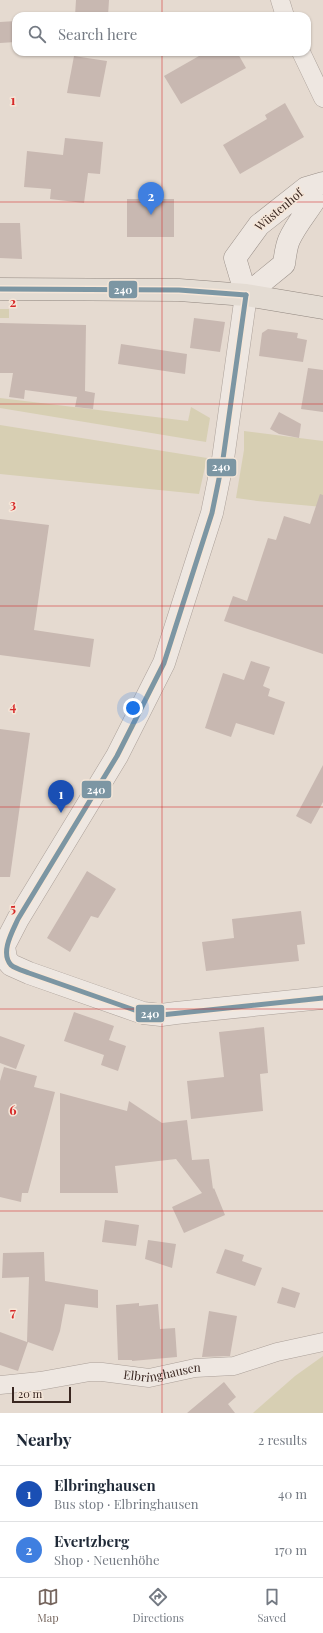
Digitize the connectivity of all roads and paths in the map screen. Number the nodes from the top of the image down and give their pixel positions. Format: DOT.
graph roads {
  1 [pos="280,0"];
  2 [pos="284,12"];
  3 [pos="303,56"];
  4 [pos="323,98"];
  5 [pos="323,184"];
  6 [pos="0,289"];
  7 [pos="246,296"];
  8 [pos="323,308"];
  9 [pos="3,963"];
  10 [pos="323,998"];
  11 [pos="323,1342"];
  12 [pos="0,1385"];
  1 -- 2 [label="street"];
  3 -- 4 [label="street"];
  5 -- 7 [label="street, Wüstenhof"];
  5 -- 7 [label="street, Wüstenhof"];
  6 -- 7 [label="main road"];
  7 -- 8 [label="main road"];
  7 -- 9 [label="street"];
  9 -- 10 [label="street"];
  11 -- 12 [label="street, Elbringhausen"];
}
